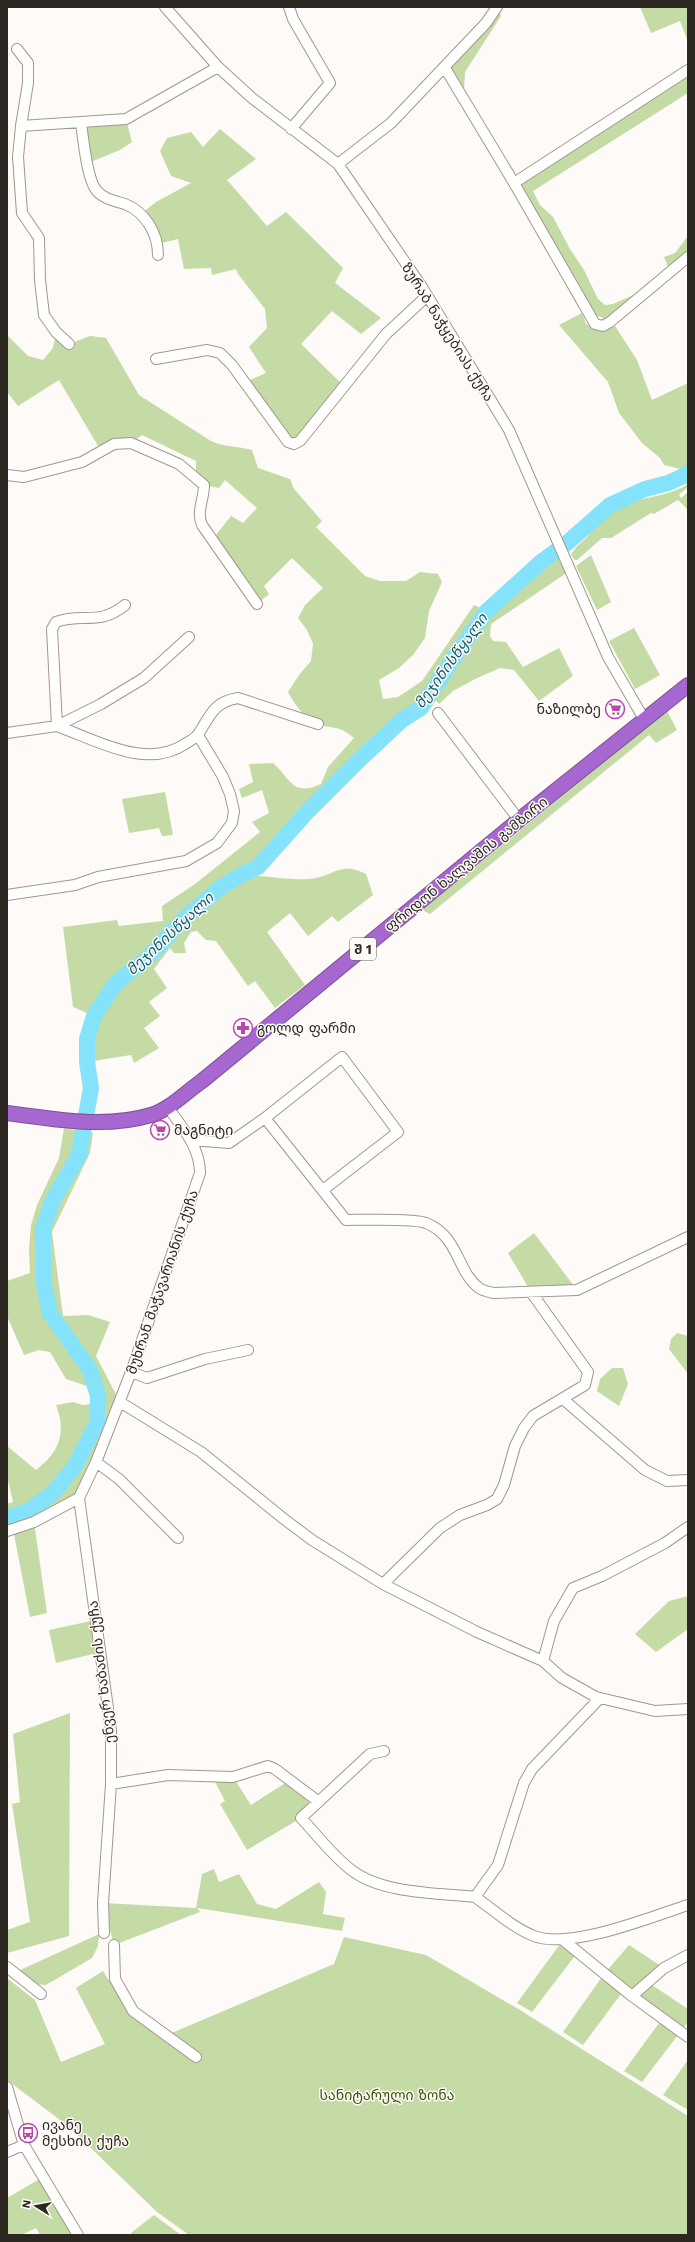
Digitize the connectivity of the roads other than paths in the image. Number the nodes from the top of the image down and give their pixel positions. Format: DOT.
graph roads {
  1 [pos="165,7"];
  2 [pos="289,7"];
  3 [pos="497,7"];
  4 [pos="17,49"];
  5 [pos="218,67"];
  6 [pos="445,68"];
  7 [pos="688,70"];
  8 [pos="81,123"];
  9 [pos="21,126"];
  10 [pos="291,129"];
  11 [pos="338,164"];
  12 [pos="514,183"];
  13 [pos="158,255"];
  14 [pos="688,257"];
  15 [pos="427,296"];
  16 [pos="69,344"];
  17 [pos="156,359"];
  18 [pos="7,475"];
  19 [pos="257,604"];
  20 [pos="125,605"];
  21 [pos="189,638"];
  22 [pos="688,685"];
  23 [pos="438,713"];
  24 [pos="644,719"];
  25 [pos="318,724"];
  26 [pos="57,726"];
  27 [pos="7,733"];
  28 [pos="198,735"];
  29 [pos="519,820"];
  30 [pos="7,896"];
  31 [pos="167,1106"];
  32 [pos="7,1113"];
  33 [pos="265,1118"];
  34 [pos="191,1140"];
  35 [pos="323,1190"];
  36 [pos="688,1237"];
  37 [pos="532,1292"];
  38 [pos="248,1350"];
  39 [pos="131,1372"];
  40 [pos="563,1399"];
  41 [pos="120,1402"];
  42 [pos="96,1462"];
  43 [pos="688,1480"];
  44 [pos="78,1498"];
  45 [pos="688,1527"];
  46 [pos="7,1531"];
  47 [pos="178,1538"];
  48 [pos="383,1584"];
  49 [pos="543,1661"];
  50 [pos="600,1698"];
  51 [pos="688,1709"];
  52 [pos="384,1752"];
  53 [pos="111,1784"];
  54 [pos="319,1802"];
  55 [pos="475,1897"];
  56 [pos="688,1905"];
  57 [pos="104,1933"];
  58 [pos="562,1940"];
  59 [pos="114,1945"];
  60 [pos="688,1955"];
  61 [pos="7,1967"];
  62 [pos="41,1994"];
  63 [pos="632,1996"];
  64 [pos="688,2037"];
  65 [pos="196,2057"];
  66 [pos="7,2087"];
  67 [pos="24,2145"];
  68 [pos="7,2152"];
  69 [pos="78,2235"];
  1 -- 5 [label="street, ზურაბ ნაჭყებიას ქუჩა"];
  2 -- 10 [label="street"];
  3 -- 6 [label="street"];
  4 -- 9 [label="street"];
  5 -- 8 [label="street"];
  5 -- 10 [label="street, ზურაბ ნაჭყებიას ქუჩა"];
  6 -- 11 [label="street"];
  6 -- 12 [label="street"];
  7 -- 12 [label="street"];
  8 -- 9 [label="street"];
  8 -- 13 [label="street"];
  9 -- 16 [label="street"];
  10 -- 11 [label="street, ზურაბ ნაჭყებიას ქუჩა"];
  11 -- 15 [label="street, ზურაბ ნაჭყებიას ქუჩა"];
  12 -- 14 [label="street"];
  15 -- 17 [label="street"];
  15 -- 24 [label="street, ზურაბ ნაჭყებიას ქუჩა"];
  18 -- 19 [label="street"];
  20 -- 26 [label="street"];
  21 -- 26 [label="street"];
  22 -- 24 [label="highway, ფრიდონ ხალვაშის გამზირი / შ 1"];
  23 -- 29 [label="street"];
  24 -- 29 [label="highway, ფრიდონ ხალვაშის გამზირი / შ 1"];
  25 -- 28 [label="street"];
  26 -- 27 [label="street"];
  26 -- 28 [label="street"];
  28 -- 30 [label="street"];
  29 -- 31 [label="highway, ფრიდონ ხალვაშის გამზირი / შ 1"];
  31 -- 32 [label="highway, ფრიდონ ხალვაშის გამზირი / შ 1"];
  31 -- 34 [label="street, მუხრან მაჭავარიანის ქუჩა"];
  33 -- 34 [label="street"];
  33 -- 35 [label="street"];
  33 -- 35 [label="street"];
  34 -- 39 [label="street, მუხრან მაჭავარიანის ქუჩა"];
  35 -- 37 [label="street"];
  36 -- 37 [label="street"];
  37 -- 40 [label="street"];
  38 -- 39 [label="street"];
  39 -- 41 [label="street, მუხრან მაჭავარიანის ქუჩა"];
  40 -- 43 [label="street"];
  40 -- 48 [label="street"];
  41 -- 42 [label="street, მუხრან მაჭავარიანის ქუჩა"];
  41 -- 48 [label="street"];
  42 -- 44 [label="street, მუხრან მაჭავარიანის ქუჩა"];
  42 -- 47 [label="street"];
  44 -- 46 [label="street"];
  44 -- 53 [label="street, ენვერ ხაბაძის ქუჩა"];
  45 -- 49 [label="street"];
  48 -- 49 [label="street"];
  49 -- 50 [label="street"];
  50 -- 51 [label="street"];
  50 -- 55 [label="street"];
  52 -- 54 [label="street"];
  53 -- 54 [label="street"];
  53 -- 57 [label="street, ენვერ ხაბაძის ქუჩა"];
  54 -- 55 [label="street"];
  55 -- 58 [label="street"];
  56 -- 58 [label="street"];
  58 -- 63 [label="street"];
  59 -- 65 [label="street"];
  60 -- 63 [label="street"];
  61 -- 62 [label="street"];
  63 -- 64 [label="street"];
  66 -- 67 [label="street"];
  67 -- 68 [label="street"];
  67 -- 69 [label="street"];
}
